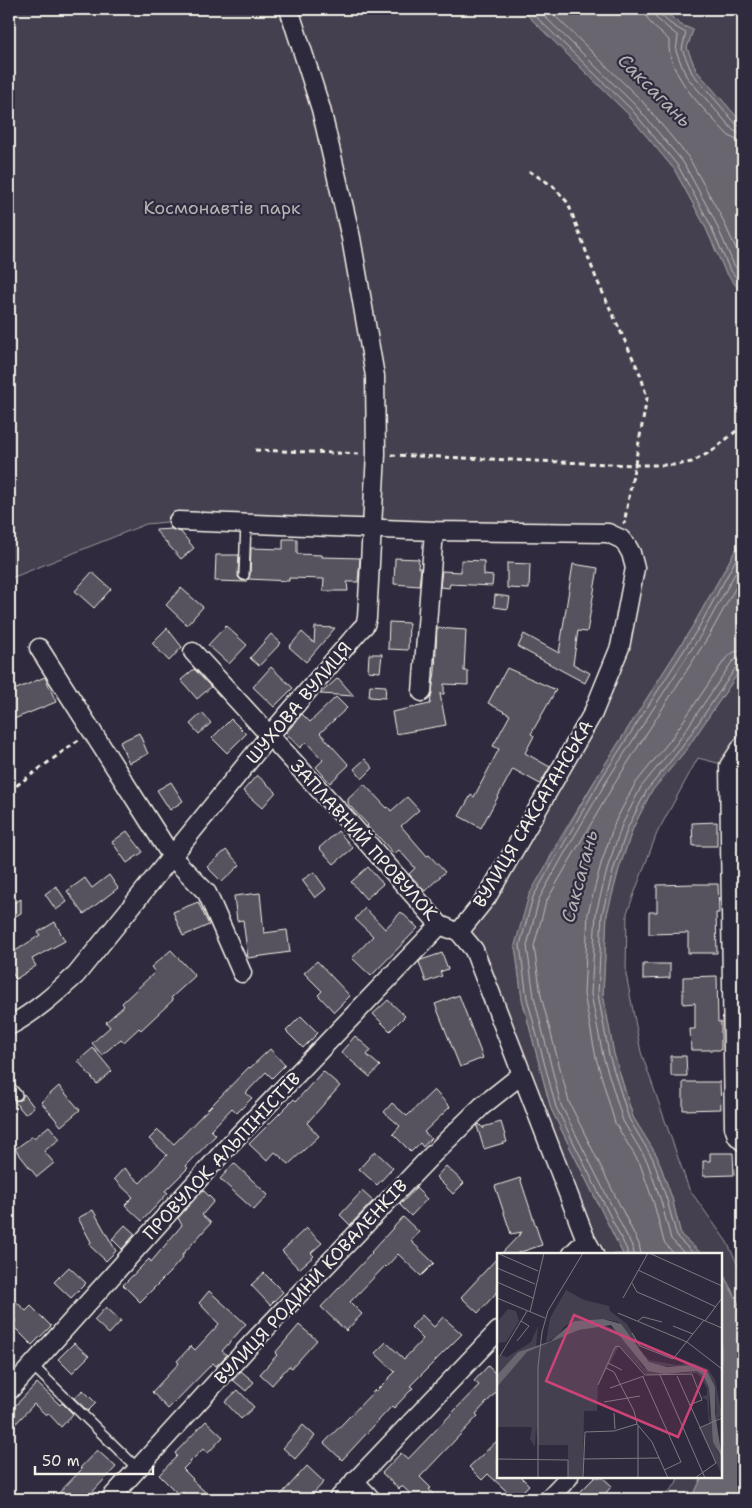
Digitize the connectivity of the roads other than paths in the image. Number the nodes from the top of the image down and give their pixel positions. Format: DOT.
graph roads {
  1 [pos="289,9"];
  2 [pos="178,521"];
  3 [pos="246,524"];
  4 [pos="373,528"];
  5 [pos="434,531"];
  6 [pos="244,575"];
  7 [pos="39,648"];
  8 [pos="193,652"];
  9 [pos="422,692"];
  10 [pos="269,736"];
  11 [pos="743,745"];
  12 [pos="172,857"];
  13 [pos="440,925"];
  14 [pos="459,932"];
  15 [pos="242,973"];
  16 [pos="9,1026"];
  17 [pos="521,1075"];
  18 [pos="9,1086"];
  19 [pos="16,1095"];
  20 [pos="743,1142"];
  21 [pos="590,1247"];
  22 [pos="575,1253"];
  23 [pos="497,1332"];
  24 [pos="32,1365"];
  25 [pos="9,1391"];
  26 [pos="138,1469"];
  27 [pos="568,1478"];
  28 [pos="354,1482"];
  29 [pos="110,1499"];
  30 [pos="338,1499"];
  31 [pos="372,1499"];
  32 [pos="548,1499"];
  1 -- 4 [label="street, ШУХОВА ВУЛИЦЯ"];
  2 -- 3 [label="street"];
  3 -- 4 [label="street"];
  3 -- 6 [label="lane"];
  4 -- 5 [label="street"];
  4 -- 10 [label="street, ШУХОВА ВУЛИЦЯ"];
  5 -- 9 [label="street"];
  5 -- 14 [label="street, ВУЛИЦЯ САКСАГАНСЬКА"];
  7 -- 12 [label="street"];
  8 -- 10 [label="street, ЗАПЛАВНИЙ ПРОВУЛОК"];
  10 -- 12 [label="street, ШУХОВА ВУЛИЦЯ"];
  10 -- 13 [label="street, ЗАПЛАВНИЙ ПРОВУЛОК"];
  11 -- 20 [label="street"];
  12 -- 15 [label="street"];
  12 -- 16 [label="street, ШУХОВА ВУЛИЦЯ"];
  13 -- 14 [label="street, ЗАПЛАВНИЙ ПРОВУЛОК"];
  13 -- 24 [label="street, ПРОВУЛОК АЛЬПІНІСТІВ"];
  14 -- 17 [label="street"];
  17 -- 21 [label="street"];
  17 -- 26 [label="street, ВУЛИЦЯ РОДИНИ КОВАЛЕНКІВ"];
  18 -- 19 [label="lane"];
  21 -- 22 [label="street"];
  23 -- 28 [label="street"];
  24 -- 25 [label="street, ПРОВУЛОК АЛЬПІНІСТІВ"];
  24 -- 26 [label="lane"];
  26 -- 29 [label="street, ВУЛИЦЯ РОДИНИ КОВАЛЕНКІВ"];
  27 -- 32 [label="street"];
  28 -- 30 [label="street"];
  28 -- 31 [label="street"];
}
